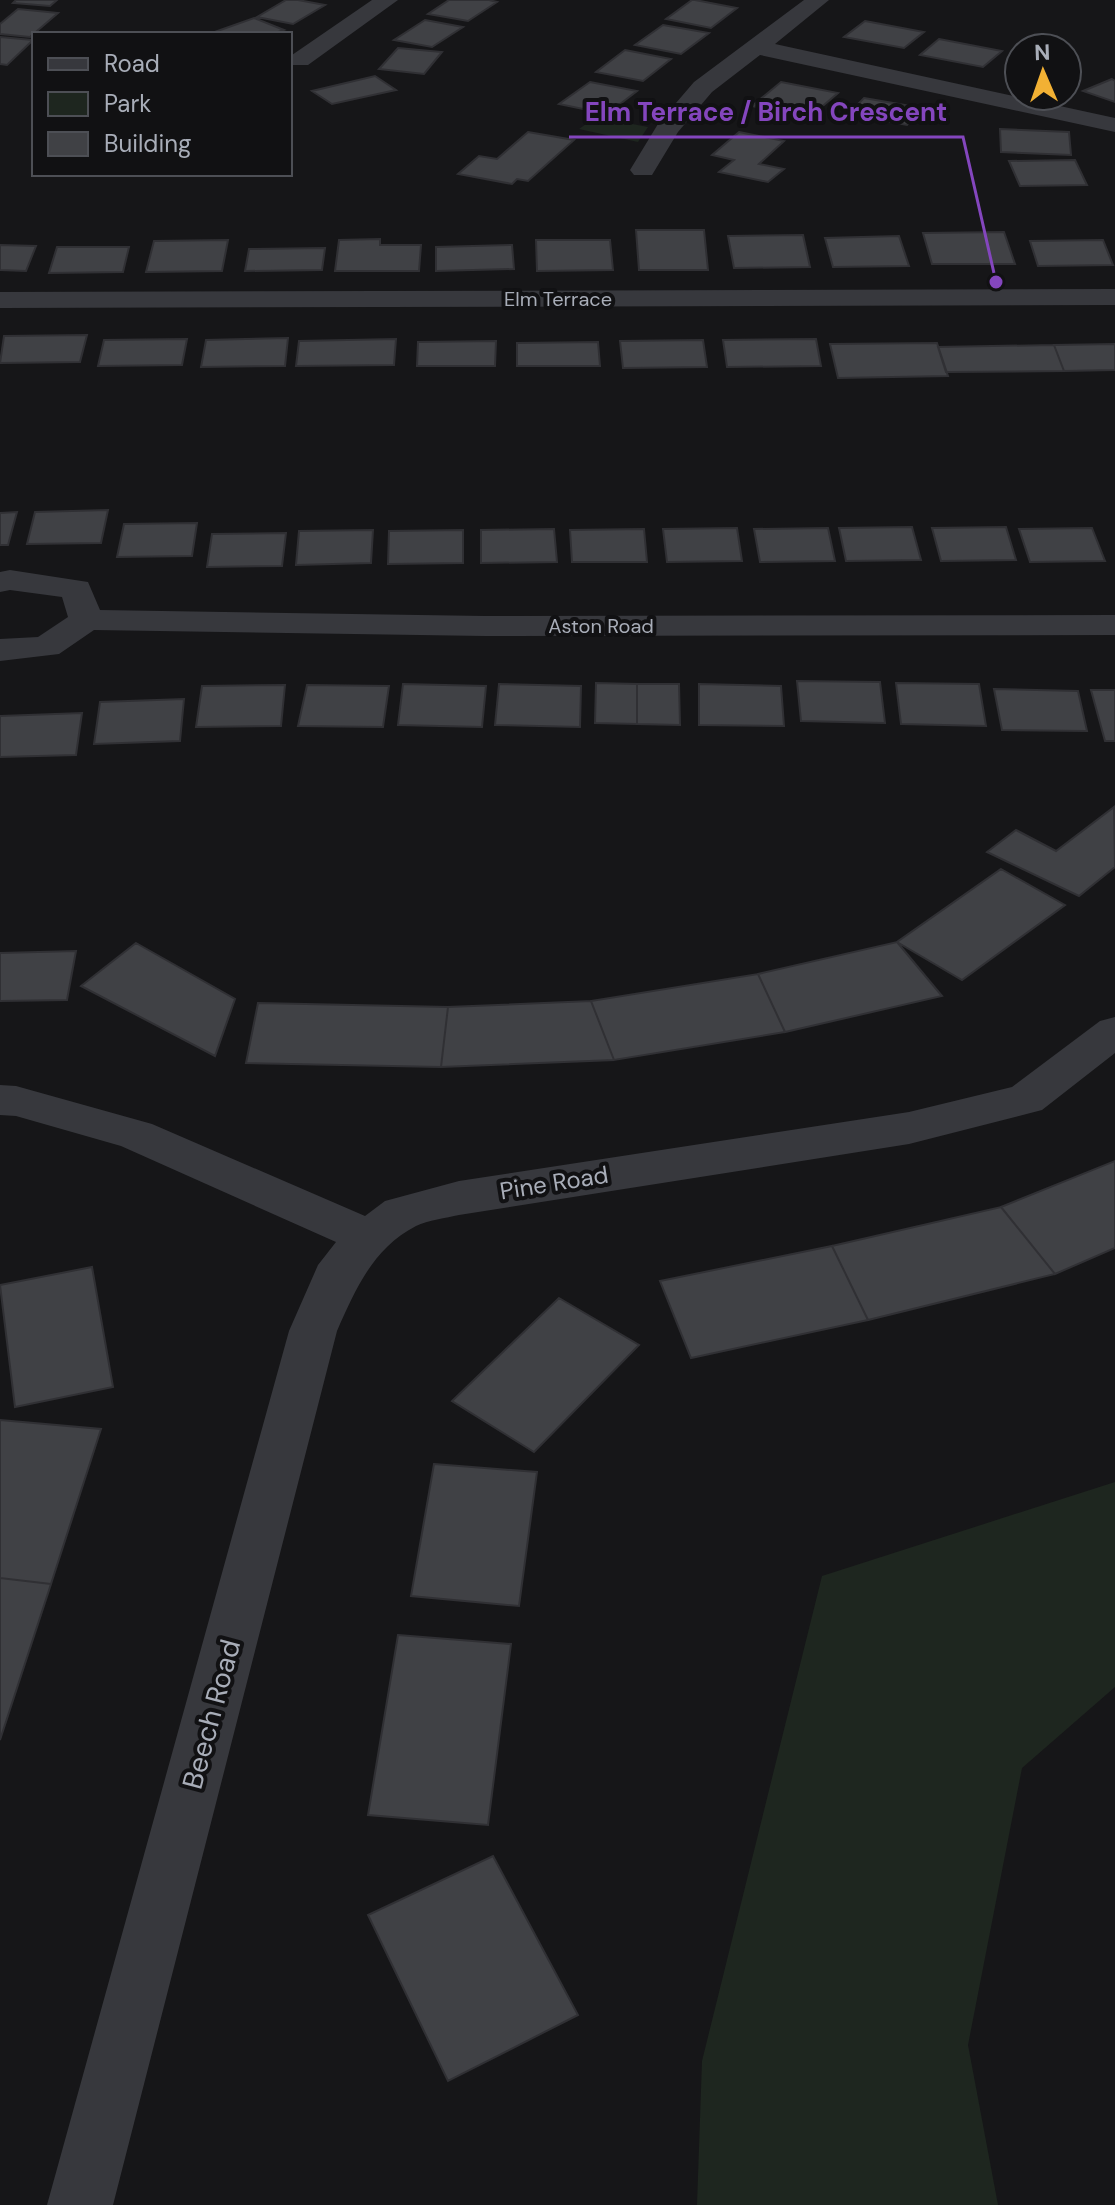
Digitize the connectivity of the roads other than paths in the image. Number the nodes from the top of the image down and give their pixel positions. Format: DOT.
graph roads {
  1 [pos="387,0"];
  2 [pos="818,0"];
  3 [pos="756,47"];
  4 [pos="300,60"];
  5 [pos="1115,125"];
  6 [pos="643,170"];
  7 [pos="1115,297"];
  8 [pos="0,300"];
  9 [pos="0,582"];
  10 [pos="86,620"];
  11 [pos="1115,625"];
  12 [pos="0,650"];
  13 [pos="1115,1031"];
  14 [pos="0,1100"];
  15 [pos="369,1237"];
  16 [pos="80,2205"];
  1 -- 4 [label="street"];
  2 -- 3 [label="street"];
  3 -- 5 [label="street"];
  3 -- 6 [label="street"];
  7 -- 8 [label="street, Elm Terrace"];
  9 -- 10 [label="street"];
  10 -- 11 [label="street, Aston Road"];
  10 -- 12 [label="street"];
  13 -- 15 [label="street, Pine Road"];
  14 -- 15 [label="street"];
  15 -- 16 [label="street, Beech Road"];
}
